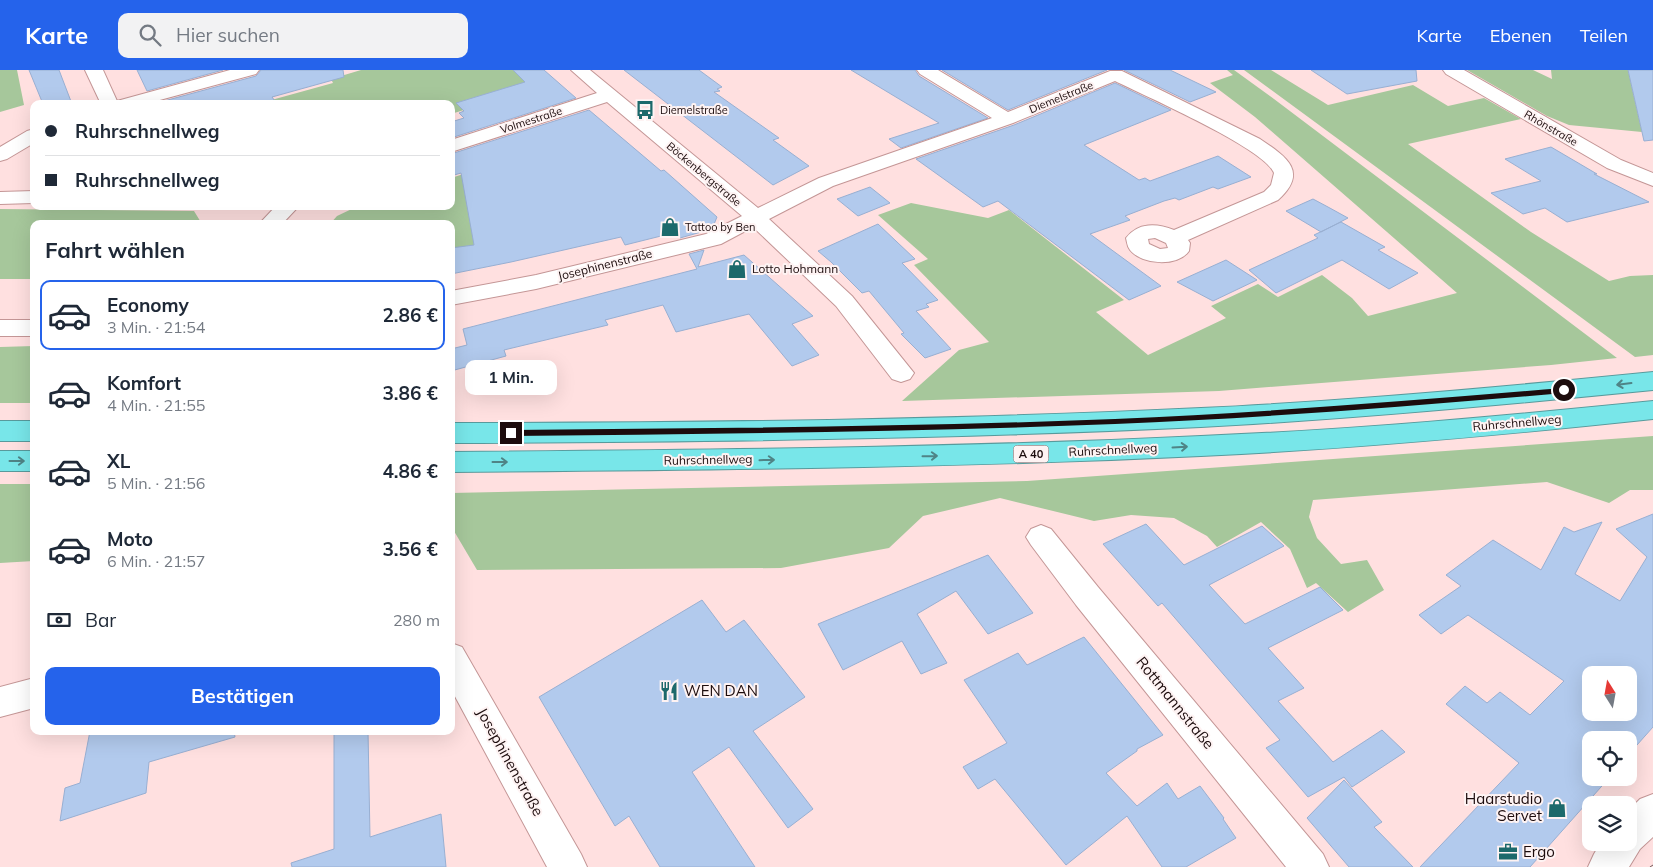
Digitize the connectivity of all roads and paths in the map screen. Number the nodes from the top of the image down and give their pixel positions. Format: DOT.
graph roads {
  1 [pos="94,70"];
  2 [pos="250,70"];
  3 [pos="580,70"];
  4 [pos="926,70"];
  5 [pos="1452,70"];
  6 [pos="1116,73"];
  7 [pos="610,94"];
  8 [pos="108,100"];
  9 [pos="139,100"];
  10 [pos="1007,119"];
  11 [pos="30,137"];
  12 [pos="455,145"];
  13 [pos="0,155"];
  14 [pos="1653,180"];
  15 [pos="30,197"];
  16 [pos="0,198"];
  17 [pos="284,210"];
  18 [pos="755,218"];
  19 [pos="273,220"];
  20 [pos="1174,238"];
  21 [pos="455,297"];
  22 [pos="0,328"];
  23 [pos="30,328"];
  24 [pos="901,373"];
  25 [pos="1653,381"];
  26 [pos="1653,410"];
  27 [pos="0,431"];
  28 [pos="30,431"];
  29 [pos="455,433"];
  30 [pos="0,460"];
  31 [pos="30,461"];
  32 [pos="455,462"];
  33 [pos="1042,537"];
  34 [pos="455,663"];
  35 [pos="30,694"];
  36 [pos="0,702"];
  37 [pos="1653,812"];
  38 [pos="1637,827"];
  39 [pos="1618,851"];
  40 [pos="568,867"];
  41 [pos="1310,867"];
  42 [pos="1607,867"];
  1 -- 8 [label="street"];
  2 -- 9 [label="street"];
  3 -- 7 [label="street, Böckenbergstraße"];
  4 -- 10 [label="street"];
  5 -- 14 [label="street, Rhönstraße"];
  6 -- 10 [label="street, Diemelstraße"];
  6 -- 20 [label="street, Diemelstraße"];
  7 -- 12 [label="street, Volmestraße"];
  7 -- 18 [label="street, Böckenbergstraße"];
  10 -- 18 [label="street, Diemelstraße"];
  11 -- 13 [label="street"];
  15 -- 16 [label="street"];
  17 -- 19 [label="street"];
  18 -- 21 [label="street, Josephinenstraße"];
  18 -- 24 [label="street, Böckenbergstraße"];
  22 -- 23 [label="street"];
  25 -- 29 [label="highway, one-way"];
  32 -- 26 [label="highway, Ruhrschnellweg / A 40, one-way"];
  27 -- 28 [label="highway"];
  30 -- 31 [label="highway, one-way"];
  33 -- 41 [label="street, Rottmannstraße"];
  34 -- 40 [label="street, Josephinenstraße"];
  35 -- 36 [label="street"];
  37 -- 38 [label="street"];
  39 -- 42 [label="street"];
}
